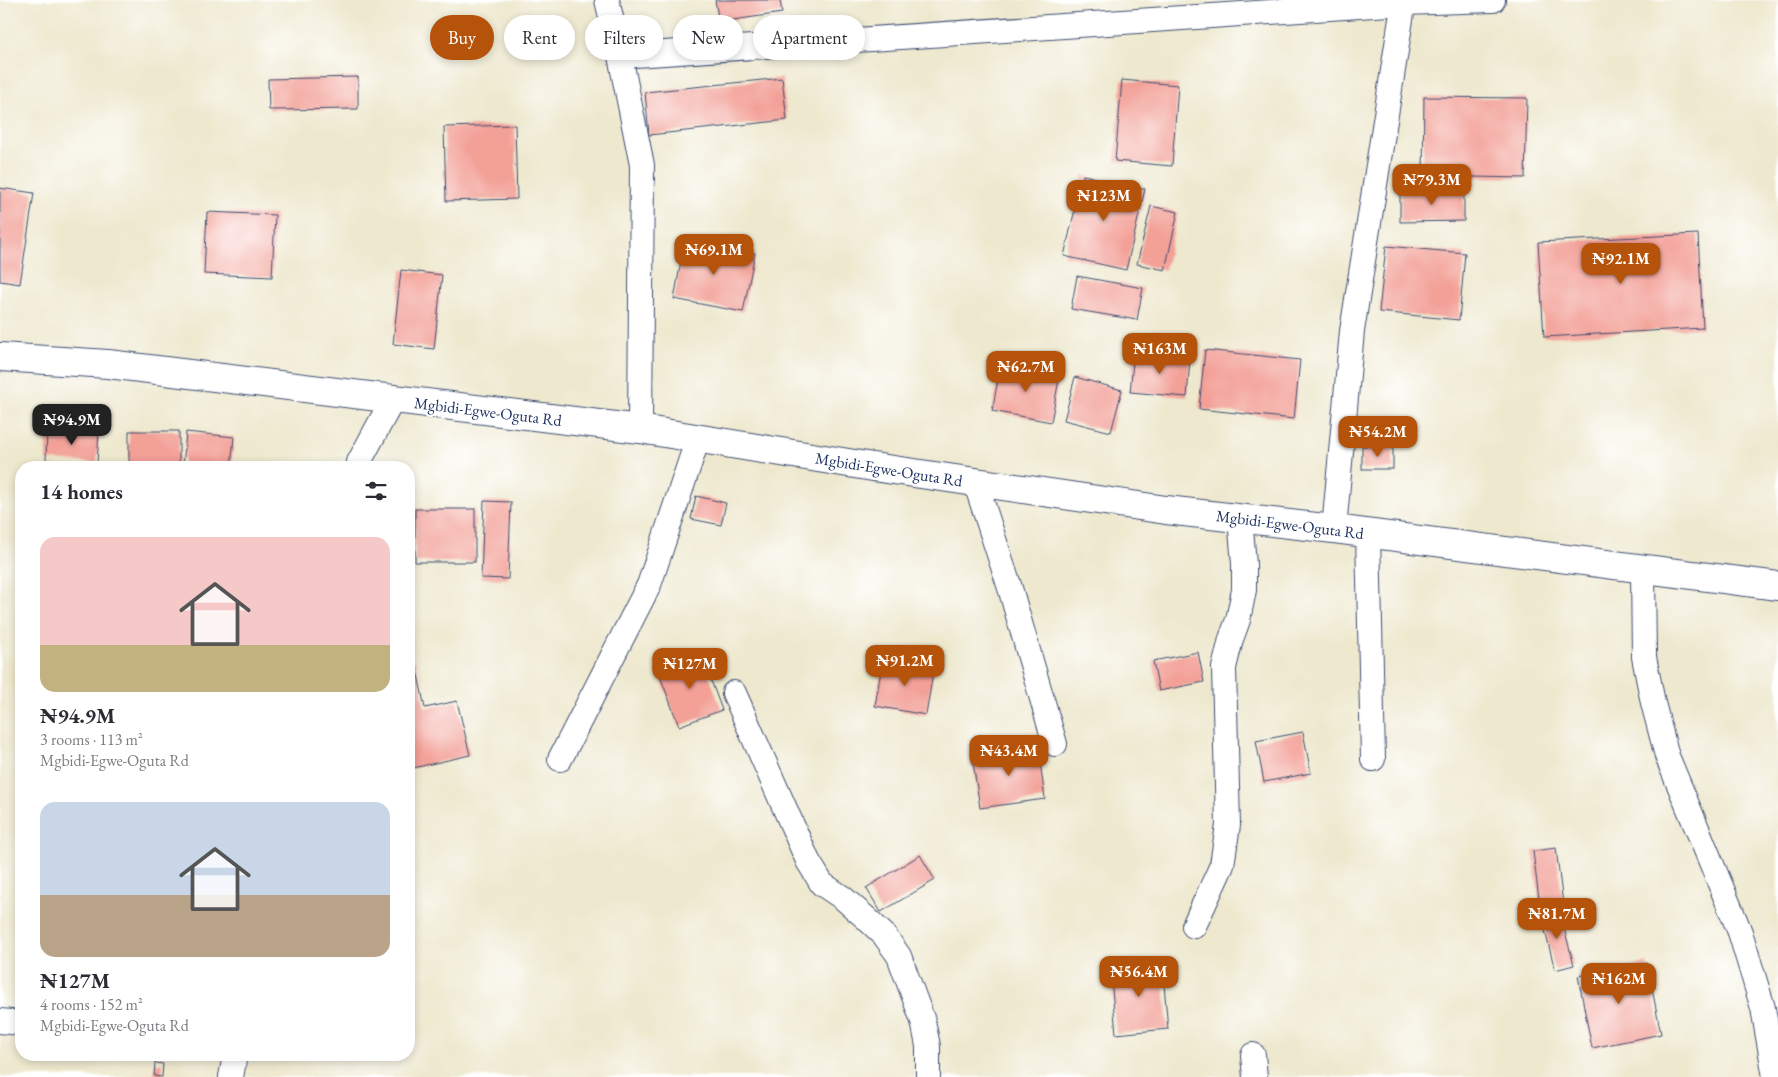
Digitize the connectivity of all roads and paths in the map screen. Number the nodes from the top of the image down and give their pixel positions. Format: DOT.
graph roads {
  1 [pos="607,0"];
  2 [pos="1493,0"];
  3 [pos="1404,1"];
  4 [pos="610,15"];
  5 [pos="663,53"];
  6 [pos="621,60"];
  7 [pos="0,357"];
  8 [pos="393,399"];
  9 [pos="640,429"];
  10 [pos="698,438"];
  11 [pos="360,461"];
  12 [pos="975,482"];
  13 [pos="1240,518"];
  14 [pos="1334,529"];
  15 [pos="1368,534"];
  16 [pos="1643,569"];
  17 [pos="1778,586"];
  18 [pos="734,693"];
  19 [pos="1056,744"];
  20 [pos="560,758"];
  21 [pos="1373,758"];
  22 [pos="1194,926"];
  23 [pos="0,1021"];
  24 [pos="15,1022"];
  25 [pos="233,1061"];
  26 [pos="231,1077"];
  27 [pos="928,1077"];
  28 [pos="1775,1077"];
  1 -- 4 [label="street"];
  2 -- 3 [label="street"];
  3 -- 5 [label="street"];
  3 -- 14 [label="street"];
  6 -- 9 [label="street"];
  7 -- 8 [label="street, Mgbidi-Egwe-Oguta Rd"];
  8 -- 9 [label="street, Mgbidi-Egwe-Oguta Rd"];
  8 -- 11 [label="street"];
  9 -- 10 [label="street, Mgbidi-Egwe-Oguta Rd"];
  10 -- 12 [label="street, Mgbidi-Egwe-Oguta Rd"];
  10 -- 20 [label="street"];
  12 -- 13 [label="street, Mgbidi-Egwe-Oguta Rd"];
  12 -- 19 [label="street"];
  13 -- 14 [label="street, Mgbidi-Egwe-Oguta Rd"];
  13 -- 22 [label="street"];
  14 -- 15 [label="street, Mgbidi-Egwe-Oguta Rd"];
  15 -- 16 [label="street, Mgbidi-Egwe-Oguta Rd"];
  15 -- 21 [label="street"];
  16 -- 17 [label="street, Mgbidi-Egwe-Oguta Rd"];
  16 -- 28 [label="street"];
  18 -- 27 [label="street"];
  23 -- 24 [label="street"];
  25 -- 26 [label="street"];
}
